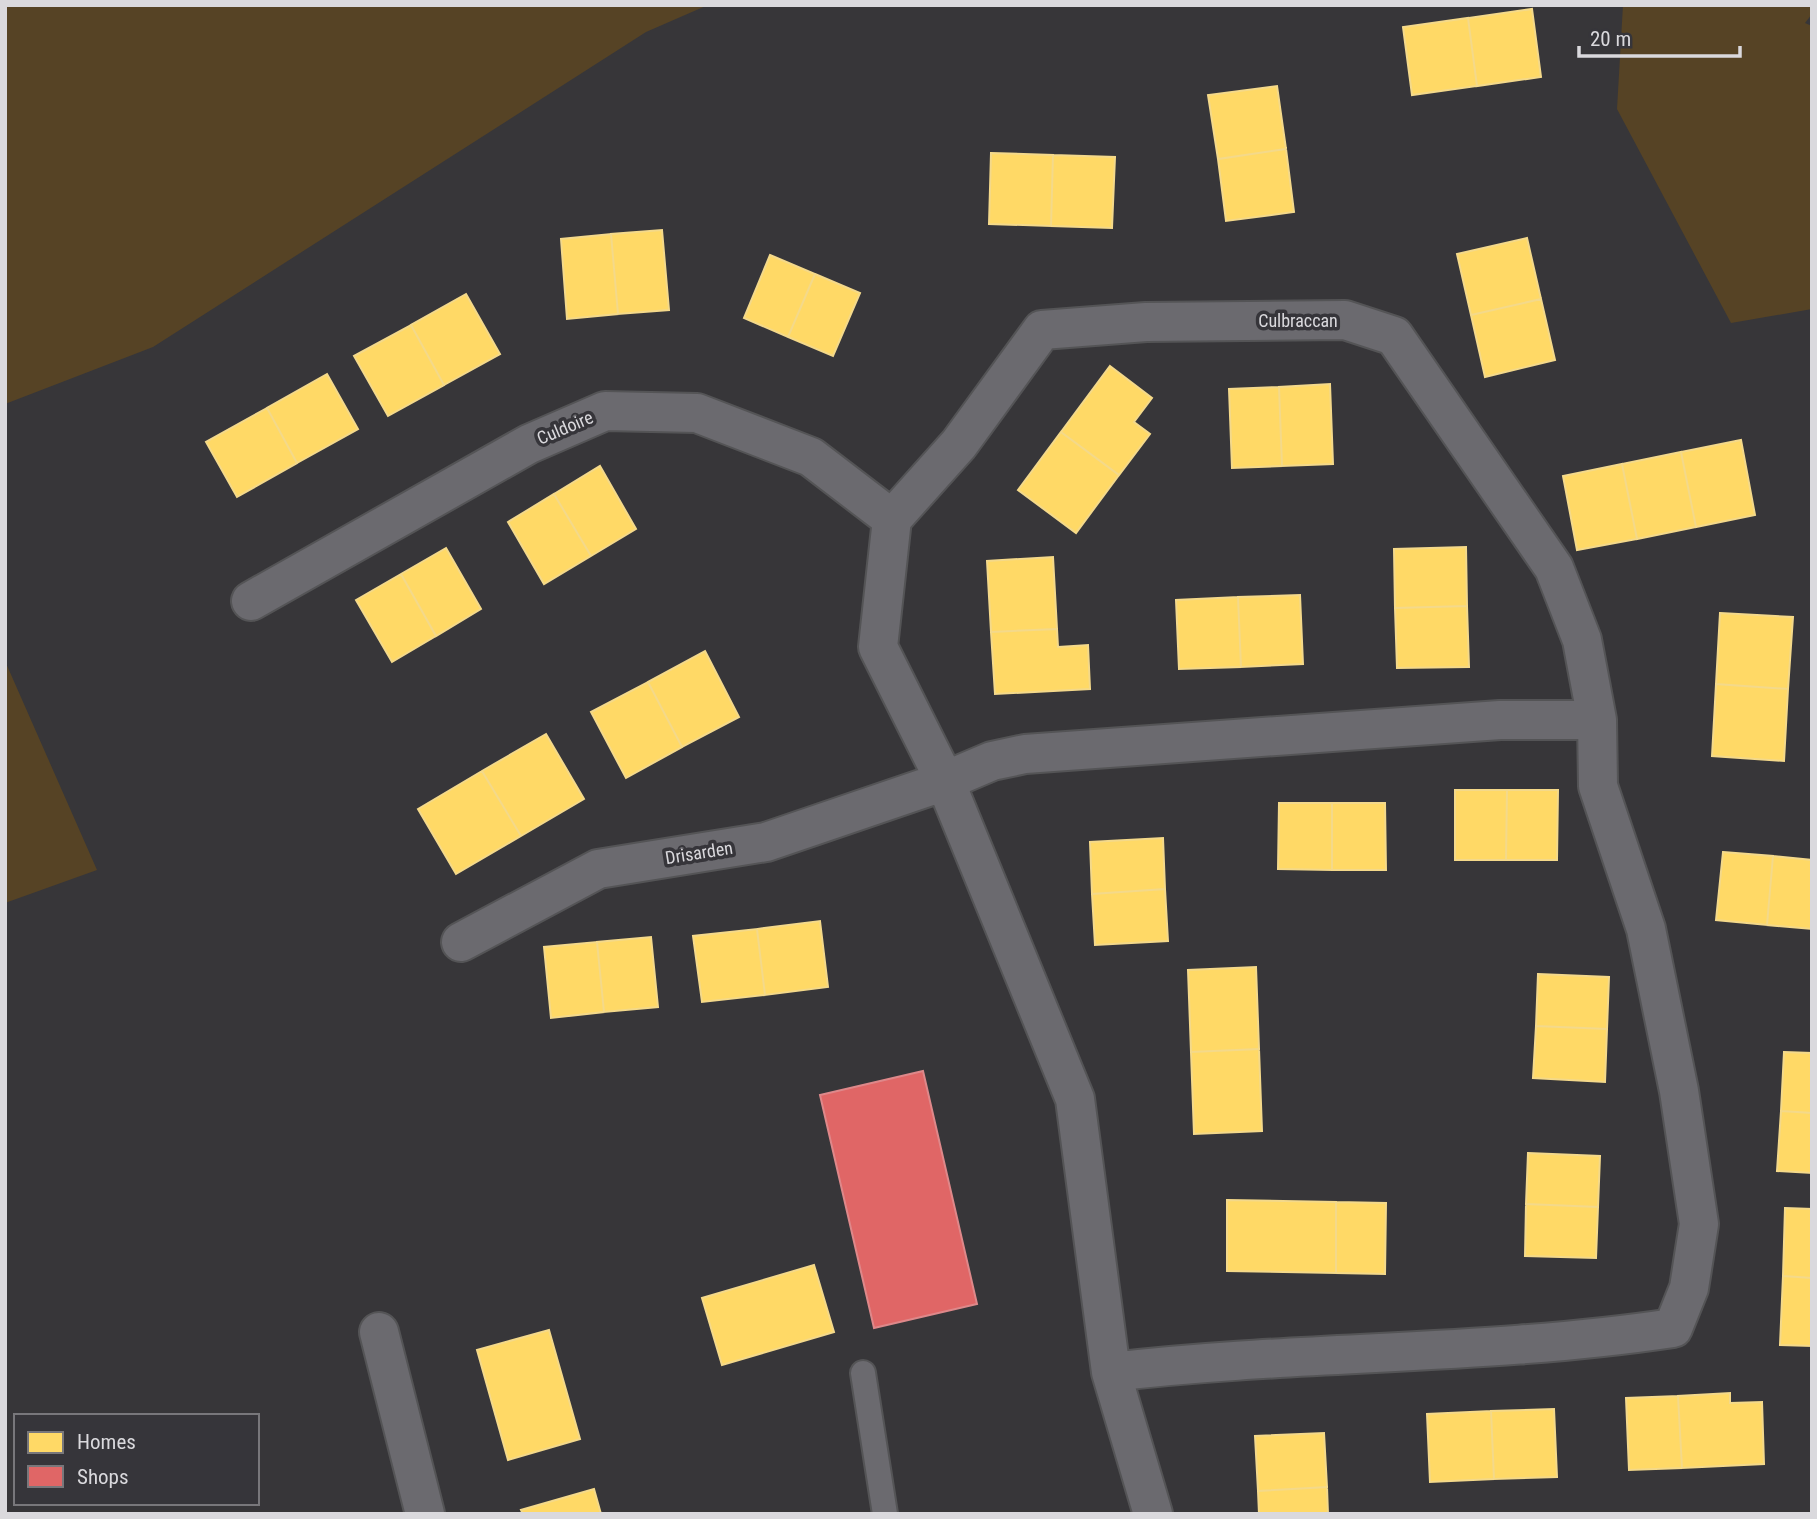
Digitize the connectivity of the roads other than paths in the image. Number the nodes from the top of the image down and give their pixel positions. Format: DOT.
graph roads {
  1 [pos="892,519"];
  2 [pos="251,601"];
  3 [pos="1597,720"];
  4 [pos="945,781"];
  5 [pos="461,942"];
  6 [pos="379,1332"];
  7 [pos="1111,1372"];
  8 [pos="863,1373"];
  9 [pos="425,1514"];
  10 [pos="885,1514"];
  11 [pos="1153,1514"];
  1 -- 2 [label="street, Culdoire"];
  1 -- 3 [label="street, Culbraccan"];
  1 -- 4 [label="street"];
  3 -- 4 [label="street, Drisarden"];
  3 -- 7 [label="street, Culbraccan"];
  4 -- 5 [label="street, Drisarden"];
  4 -- 7 [label="street"];
  6 -- 9 [label="street"];
  7 -- 11 [label="street"];
  8 -- 10 [label="lane"];
}
